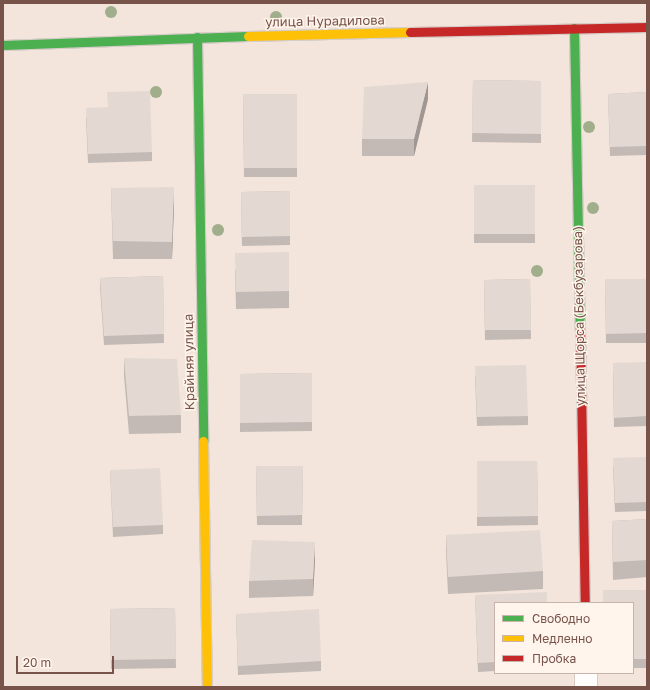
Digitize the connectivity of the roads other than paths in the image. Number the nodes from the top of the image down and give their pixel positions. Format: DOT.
graph roads {
  1 [pos="647,27"];
  2 [pos="574,28"];
  3 [pos="197,37"];
  4 [pos="3,45"];
  5 [pos="585,602"];
  6 [pos="586,674"];
  7 [pos="207,687"];
  8 [pos="586,687"];
  1 -- 2 [label="street, улица Нурадилова"];
  2 -- 3 [label="street, улица Нурадилова"];
  2 -- 5 [label="street, улица Щорса (Бекбузарова)"];
  3 -- 4 [label="street, улица Нурадилова"];
  3 -- 7 [label="street, Крайняя улица"];
  6 -- 8 [label="street"];
}
